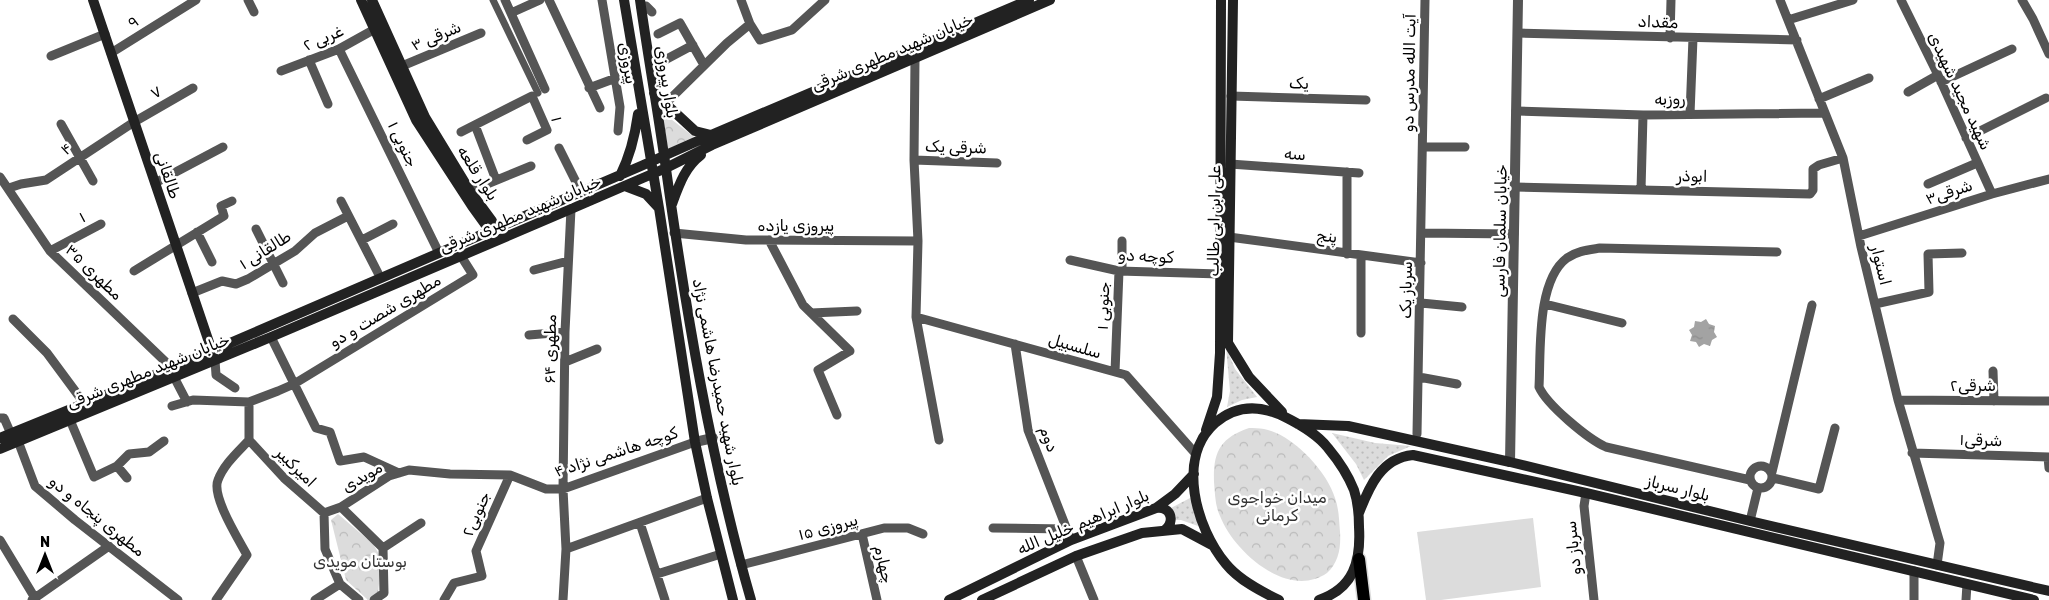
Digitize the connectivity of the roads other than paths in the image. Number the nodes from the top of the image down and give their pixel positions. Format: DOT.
graph roads {
  1 [pos="93,0"];
  2 [pos="196,0"];
  3 [pos="248,0"];
  4 [pos="361,0"];
  5 [pos="372,0"];
  6 [pos="492,0"];
  7 [pos="505,0"];
  8 [pos="540,0"];
  9 [pos="549,0"];
  10 [pos="602,0"];
  11 [pos="624,0"];
  12 [pos="741,0"];
  13 [pos="825,0"];
  14 [pos="1029,0"];
  15 [pos="1050,0"];
  16 [pos="1221,0"];
  17 [pos="1233,0"];
  18 [pos="1425,0"];
  19 [pos="1518,0"];
  20 [pos="1671,0"];
  21 [pos="1780,0"];
  22 [pos="1853,0"];
  23 [pos="1901,0"];
  24 [pos="2022,0"];
  25 [pos="1017,2"];
  26 [pos="640,4"];
  27 [pos="254,12"];
  28 [pos="652,12"];
  29 [pos="511,13"];
  30 [pos="1788,20"];
  31 [pos="752,28"];
  32 [pos="375,29"];
  33 [pos="481,33"];
  34 [pos="1518,33"];
  35 [pos="105,34"];
  36 [pos="658,34"];
  37 [pos="1670,38"];
  38 [pos="1693,38"];
  39 [pos="1797,40"];
  40 [pos="693,45"];
  41 [pos="340,49"];
  42 [pos="2012,49"];
  43 [pos="111,53"];
  44 [pos="2049,54"];
  45 [pos="51,56"];
  46 [pos="915,59"];
  47 [pos="309,60"];
  48 [pos="662,61"];
  49 [pos="704,65"];
  50 [pos="402,66"];
  51 [pos="281,71"];
  52 [pos="616,78"];
  53 [pos="1869,78"];
  54 [pos="1939,78"];
  55 [pos="193,88"];
  56 [pos="590,88"];
  57 [pos="653,90"];
  58 [pos="1908,92"];
  59 [pos="538,93"];
  60 [pos="639,96"];
  61 [pos="1231,96"];
  62 [pos="2046,98"];
  63 [pos="1819,99"];
  64 [pos="1366,100"];
  65 [pos="328,104"];
  66 [pos="665,104"];
  67 [pos="600,108"];
  68 [pos="1516,111"];
  69 [pos="1824,113"];
  70 [pos="1690,114"];
  71 [pos="1643,115"];
  72 [pos="134,122"];
  73 [pos="61,124"];
  74 [pos="475,125"];
  75 [pos="618,130"];
  76 [pos="461,132"];
  77 [pos="1966,138"];
  78 [pos="527,140"];
  79 [pos="712,140"];
  80 [pos="223,147"];
  81 [pos="1423,147"];
  82 [pos="1465,147"];
  83 [pos="559,148"];
  84 [pos="664,155"];
  85 [pos="79,158"];
  86 [pos="1843,158"];
  87 [pos="914,160"];
  88 [pos="650,162"];
  89 [pos="997,163"];
  90 [pos="1977,163"];
  91 [pos="1230,164"];
  92 [pos="531,166"];
  93 [pos="666,168"];
  94 [pos="1347,172"];
  95 [pos="1359,173"];
  96 [pos="652,174"];
  97 [pos="620,176"];
  98 [pos="0,177"];
  99 [pos="2049,179"];
  100 [pos="496,180"];
  101 [pos="93,181"];
  102 [pos="155,183"];
  103 [pos="1928,184"];
  104 [pos="625,186"];
  105 [pos="1516,187"];
  106 [pos="9,188"];
  107 [pos="1641,190"];
  108 [pos="470,192"];
  109 [pos="581,192"];
  110 [pos="1992,194"];
  111 [pos="232,201"];
  112 [pos="341,201"];
  113 [pos="671,207"];
  114 [pos="659,208"];
  115 [pos="571,209"];
  116 [pos="348,216"];
  117 [pos="101,224"];
  118 [pos="393,224"];
  119 [pos="256,229"];
  120 [pos="492,230"];
  121 [pos="197,232"];
  122 [pos="674,233"];
  123 [pos="1422,233"];
  124 [pos="1514,234"];
  125 [pos="1859,236"];
  126 [pos="1229,238"];
  127 [pos="362,240"];
  128 [pos="769,240"];
  129 [pos="918,241"];
  130 [pos="1122,241"];
  131 [pos="176,246"];
  132 [pos="50,251"];
  133 [pos="1778,252"];
  134 [pos="439,253"];
  135 [pos="1962,253"];
  136 [pos="1348,254"];
  137 [pos="461,256"];
  138 [pos="1362,256"];
  139 [pos="1070,260"];
  140 [pos="568,261"];
  141 [pos="212,262"];
  142 [pos="1421,263"];
  143 [pos="274,265"];
  144 [pos="534,270"];
  145 [pos="134,271"];
  146 [pos="1121,271"];
  147 [pos="378,273"];
  148 [pos="1220,274"];
  149 [pos="283,283"];
  150 [pos="192,293"];
  151 [pos="1421,304"];
  152 [pos="1545,304"];
  153 [pos="1875,304"];
  154 [pos="1812,305"];
  155 [pos="1462,307"];
  156 [pos="857,312"];
  157 [pos="811,313"];
  158 [pos="916,317"];
  159 [pos="13,319"];
  160 [pos="1622,323"];
  161 [pos="565,332"];
  162 [pos="1361,333"];
  163 [pos="529,335"];
  164 [pos="271,337"];
  165 [pos="1015,344"];
  166 [pos="596,349"];
  167 [pos="213,355"];
  168 [pos="565,362"];
  169 [pos="1993,371"];
  170 [pos="173,372"];
  171 [pos="1115,372"];
  172 [pos="1420,377"];
  173 [pos="294,384"];
  174 [pos="1458,384"];
  175 [pos="235,388"];
  176 [pos="1898,400"];
  177 [pos="1994,401"];
  178 [pos="2049,401"];
  179 [pos="186,402"];
  180 [pos="249,402"];
  181 [pos="84,403"];
  182 [pos="172,406"];
  183 [pos="837,415"];
  184 [pos="0,418"];
  185 [pos="70,420"];
  186 [pos="1294,422"];
  187 [pos="1835,428"];
  188 [pos="1206,432"];
  189 [pos="1417,434"];
  190 [pos="14,437"];
  191 [pos="0,438"];
  192 [pos="713,438"];
  193 [pos="250,440"];
  194 [pos="939,440"];
  195 [pos="164,441"];
  196 [pos="695,442"];
  197 [pos="0,449"];
  198 [pos="1195,453"];
  199 [pos="1912,453"];
  200 [pos="2049,457"];
  201 [pos="1510,462"];
  202 [pos="117,466"];
  203 [pos="2049,468"];
  204 [pos="399,473"];
  205 [pos="1194,474"];
  206 [pos="510,475"];
  207 [pos="1772,475"];
  208 [pos="127,478"];
  209 [pos="1750,480"];
  210 [pos="1758,488"];
  211 [pos="563,489"];
  212 [pos="1586,493"];
  213 [pos="707,498"];
  214 [pos="341,507"];
  215 [pos="1156,508"];
  216 [pos="324,513"];
  217 [pos="1359,513"];
  218 [pos="1750,521"];
  219 [pos="421,523"];
  220 [pos="640,523"];
  221 [pos="993,528"];
  222 [pos="1067,529"];
  223 [pos="1165,530"];
  224 [pos="862,534"];
  225 [pos="923,534"];
  226 [pos="0,540"];
  227 [pos="1071,540"];
  228 [pos="1212,544"];
  229 [pos="109,546"];
  230 [pos="383,548"];
  231 [pos="566,549"];
  232 [pos="721,554"];
  233 [pos="1076,556"];
  234 [pos="1359,559"];
  235 [pos="741,565"];
  236 [pos="1937,565"];
  237 [pos="1914,571"];
  238 [pos="657,574"];
  239 [pos="340,584"];
  240 [pos="1967,584"];
  241 [pos="2049,591"];
  242 [pos="994,597"];
  243 [pos="2017,598"];
  244 [pos="33,599"];
  245 [pos="178,600"];
  246 [pos="216,600"];
  247 [pos="315,600"];
  248 [pos="359,600"];
  249 [pos="374,600"];
  250 [pos="444,600"];
  251 [pos="563,600"];
  252 [pos="664,600"];
  253 [pos="733,600"];
  254 [pos="751,600"];
  255 [pos="877,600"];
  256 [pos="950,600"];
  257 [pos="982,600"];
  258 [pos="1094,600"];
  259 [pos="1279,600"];
  260 [pos="1319,600"];
  261 [pos="1364,600"];
  262 [pos="1594,600"];
  263 [pos="1914,600"];
  264 [pos="1966,600"];
  265 [pos="2034,600"];
  1 -- 35 [label="main road, طالقانی"];
  2 -- 43 [label="street, ۹"];
  3 -- 27 [label="street"];
  4 -- 32 [label="main road, بلوار قلعه"];
  5 -- 50 [label="main road, بلوار قلعه"];
  6 -- 59 [label="street"];
  7 -- 29 [label="street"];
  8 -- 29 [label="street"];
  9 -- 56 [label="street"];
  10 -- 52 [label="street, پیروزی"];
  11 -- 60 [label="main road, بلوار پیروزی"];
  12 -- 31 [label="street"];
  13 -- 31 [label="street"];
  14 -- 25 [label="main road, خیابان شهید مطهری شرقی"];
  15 -- 46 [label="main road, خیابان شهید مطهری شرقی"];
  16 -- 148 [label="main road, علی ابن ابی طالب"];
  17 -- 61 [label="main road, علی ابن ابی طالب"];
  18 -- 81 [label="street, آیت الله مدرس دو"];
  19 -- 34 [label="street, خیابان سلمان فارسی"];
  20 -- 37 [label="street"];
  21 -- 30 [label="street, استوار"];
  22 -- 30 [label="street"];
  23 -- 54 [label="street, شهید مجید شهیدی"];
  24 -- 44 [label="street"];
  25 -- 79 [label="main road, خیابان شهید مطهری شرقی"];
  26 -- 28 [label="street"];
  26 -- 57 [label="main road, بلوار پیروزی"];
  29 -- 59 [label="street"];
  30 -- 39 [label="street, استوار"];
  31 -- 49 [label="street"];
  32 -- 41 [label="street, ۲ غربی"];
  32 -- 120 [label="main road, بلوار قلعه"];
  33 -- 50 [label="street, ۳ شرقی"];
  34 -- 37 [label="street, مقداد"];
  34 -- 68 [label="street, خیابان سلمان فارسی"];
  35 -- 43 [label="main road, طالقانی"];
  35 -- 45 [label="street"];
  36 -- 40 [label="street"];
  37 -- 38 [label="street, مقداد"];
  38 -- 39 [label="street, مقداد"];
  38 -- 70 [label="street"];
  39 -- 63 [label="street, استوار"];
  40 -- 48 [label="street"];
  40 -- 49 [label="street"];
  41 -- 47 [label="street, ۲ غربی"];
  41 -- 134 [label="street, ۱ جنوبی"];
  42 -- 54 [label="street"];
  43 -- 72 [label="main road, طالقانی"];
  46 -- 79 [label="main road, خیابان شهید مطهری شرقی"];
  46 -- 87 [label="street"];
  47 -- 51 [label="street, ۲ غربی"];
  47 -- 65 [label="street"];
  49 -- 66 [label="street"];
  50 -- 108 [label="main road, بلوار قلعه"];
  52 -- 56 [label="street"];
  52 -- 75 [label="street, پیروزی"];
  53 -- 63 [label="street"];
  54 -- 58 [label="street"];
  54 -- 77 [label="street, شهید مجید شهیدی"];
  55 -- 72 [label="street, ۷"];
  56 -- 67 [label="street"];
  57 -- 60 [label="main road"];
  57 -- 66 [label="main road"];
  57 -- 84 [label="main road, بلوار پیروزی"];
  59 -- 74 [label="street"];
  59 -- 78 [label="street, ۱"];
  60 -- 88 [label="main road, بلوار پیروزی"];
  60 -- 97 [label="main road"];
  61 -- 64 [label="street, یک"];
  61 -- 91 [label="main road, علی ابن ابی طالب"];
  62 -- 77 [label="street"];
  63 -- 69 [label="street, استوار"];
  66 -- 79 [label="main road"];
  68 -- 71 [label="street, روزبه"];
  68 -- 105 [label="street, خیابان سلمان فارسی"];
  69 -- 70 [label="street, روزبه"];
  69 -- 86 [label="street, استوار"];
  70 -- 71 [label="street, روزبه"];
  71 -- 107 [label="street"];
  72 -- 85 [label="street, ۴"];
  72 -- 102 [label="main road, طالقانی"];
  73 -- 85 [label="street"];
  74 -- 76 [label="street"];
  74 -- 100 [label="street"];
  77 -- 90 [label="street, شهید مجید شهیدی"];
  79 -- 84 [label="main road, خیابان شهید مطهری شرقی"];
  79 -- 93 [label="main road, خیابان شهید مطهری شرقی"];
  79 -- 113 [label="main road"];
  80 -- 102 [label="street"];
  81 -- 82 [label="street"];
  81 -- 123 [label="street, سرباز یک"];
  83 -- 109 [label="street"];
  84 -- 88 [label="main road, خیابان شهید مطهری شرقی"];
  84 -- 93 [label="main road, بلوار پیروزی"];
  85 -- 101 [label="street"];
  85 -- 106 [label="street, ۴"];
  86 -- 107 [label="street, ابوذر"];
  86 -- 125 [label="street, استوار"];
  87 -- 89 [label="street, شرقی یک"];
  87 -- 129 [label="street"];
  88 -- 96 [label="main road, بلوار پیروزی"];
  88 -- 97 [label="main road, خیابان شهید مطهری شرقی"];
  90 -- 103 [label="street"];
  90 -- 110 [label="street, شهید مجید شهیدی"];
  91 -- 94 [label="street, سه"];
  91 -- 126 [label="main road, علی ابن ابی طالب"];
  92 -- 100 [label="street"];
  93 -- 96 [label="main road, خیابان شهید مطهری شرقی"];
  93 -- 113 [label="main road, بلوار شهید حمیدرضا هاشمی نژاد"];
  94 -- 95 [label="street, سه"];
  94 -- 136 [label="street"];
  96 -- 104 [label="main road, خیابان شهید مطهری شرقی"];
  96 -- 114 [label="main road, بلوار شهید حمیدرضا هاشمی نژاد"];
  97 -- 109 [label="main road, خیابان شهید مطهری شرقی"];
  98 -- 106 [label="street, مطهری ۳۵"];
  99 -- 110 [label="street, شرقی۳"];
  100 -- 108 [label="street"];
  102 -- 131 [label="main road, طالقانی"];
  104 -- 114 [label="main road"];
  104 -- 115 [label="main road, خیابان شهید مطهری شرقی"];
  105 -- 107 [label="street, ابوذر"];
  105 -- 124 [label="street, خیابان سلمان فارسی"];
  106 -- 132 [label="street, مطهری ۳۵"];
  108 -- 120 [label="main road, بلوار قلعه"];
  109 -- 120 [label="main road, خیابان شهید مطهری شرقی"];
  110 -- 125 [label="street, شرقی۳"];
  111 -- 121 [label="street"];
  112 -- 116 [label="street"];
  113 -- 122 [label="main road, بلوار شهید حمیدرضا هاشمی نژاد"];
  114 -- 196 [label="main road, بلوار شهید حمیدرضا هاشمی نژاد"];
  115 -- 137 [label="main road, خیابان شهید مطهری شرقی"];
  115 -- 140 [label="street, مطهری ۶۴"];
  116 -- 127 [label="street"];
  116 -- 143 [label="street, طالقانی ۱"];
  117 -- 132 [label="street, ۱"];
  118 -- 127 [label="street"];
  119 -- 143 [label="street"];
  120 -- 134 [label="main road, خیابان شهید مطهری شرقی"];
  121 -- 131 [label="street"];
  121 -- 141 [label="street"];
  122 -- 128 [label="street, پیروزی یازده"];
  122 -- 192 [label="main road, بلوار شهید حمیدرضا هاشمی نژاد"];
  123 -- 124 [label="street"];
  123 -- 142 [label="street, سرباز یک"];
  124 -- 201 [label="street, خیابان سلمان فارسی"];
  125 -- 153 [label="street, استوار"];
  126 -- 136 [label="street, پنج"];
  126 -- 186 [label="main road, علی ابن ابی طالب"];
  127 -- 147 [label="street"];
  128 -- 129 [label="street, پیروزی یازده"];
  128 -- 157 [label="street"];
  129 -- 158 [label="street"];
  130 -- 146 [label="street, جنوبی ۱"];
  131 -- 145 [label="street"];
  131 -- 150 [label="main road, طالقانی"];
  132 -- 170 [label="street, مطهری ۳۵"];
  133 -- 152 [label="street"];
  134 -- 167 [label="main road, خیابان شهید مطهری شرقی"];
  135 -- 153 [label="street"];
  136 -- 138 [label="street, پنج"];
  137 -- 164 [label="main road, خیابان شهید مطهری شرقی"];
  137 -- 173 [label="street, مطهری شصت و دو"];
  138 -- 142 [label="street, پنج"];
  138 -- 162 [label="street"];
  139 -- 146 [label="street, کوچه دو"];
  140 -- 144 [label="street"];
  140 -- 161 [label="street, مطهری ۶۴"];
  142 -- 151 [label="street, سرباز یک"];
  143 -- 149 [label="street"];
  143 -- 150 [label="street, طالقانی ۱"];
  146 -- 148 [label="street, کوچه دو"];
  146 -- 171 [label="street, جنوبی ۱"];
  148 -- 188 [label="main road, علی ابن ابی طالب"];
  150 -- 167 [label="main road, طالقانی"];
  151 -- 155 [label="street"];
  151 -- 172 [label="street, سرباز یک"];
  152 -- 160 [label="street"];
  152 -- 209 [label="street"];
  153 -- 176 [label="street, استوار"];
  154 -- 207 [label="street"];
  156 -- 157 [label="street"];
  157 -- 183 [label="street"];
  158 -- 165 [label="street, سلسبیل"];
  158 -- 194 [label="street"];
  159 -- 181 [label="street"];
  161 -- 163 [label="street"];
  161 -- 168 [label="street, مطهری ۶۴"];
  164 -- 167 [label="main road, خیابان شهید مطهری شرقی"];
  164 -- 173 [label="street"];
  165 -- 171 [label="street, سلسبیل"];
  165 -- 222 [label="street, دوم"];
  166 -- 168 [label="street"];
  167 -- 170 [label="main road, خیابان شهید مطهری شرقی"];
  167 -- 175 [label="street"];
  168 -- 211 [label="street, مطهری ۶۴"];
  169 -- 177 [label="street"];
  170 -- 179 [label="street"];
  170 -- 181 [label="main road, خیابان شهید مطهری شرقی"];
  170 -- 185 [label="main road, خیابان شهید مطهری شرقی"];
  171 -- 198 [label="street, سلسبیل"];
  172 -- 174 [label="street"];
  172 -- 189 [label="street, سرباز یک"];
  173 -- 180 [label="street"];
  173 -- 204 [label="street"];
  176 -- 177 [label="street, شرقی۲"];
  176 -- 199 [label="street, استوار"];
  177 -- 178 [label="street, شرقی۲"];
  179 -- 180 [label="street"];
  179 -- 182 [label="street"];
  180 -- 193 [label="street"];
  181 -- 190 [label="main road, خیابان شهید مطهری شرقی"];
  184 -- 190 [label="street, مطهری پنجاه و دو"];
  185 -- 190 [label="main road, خیابان شهید مطهری شرقی"];
  185 -- 202 [label="street"];
  186 -- 188 [label="main road"];
  186 -- 201 [label="main road, بلوار سرباز"];
  186 -- 217 [label="main road"];
  187 -- 207 [label="street"];
  188 -- 198 [label="main road"];
  190 -- 191 [label="main road, خیابان شهید مطهری شرقی"];
  190 -- 197 [label="main road, خیابان شهید مطهری شرقی"];
  190 -- 229 [label="street, مطهری پنجاه و دو"];
  192 -- 196 [label="street"];
  192 -- 235 [label="main road, بلوار شهید حمیدرضا هاشمی نژاد"];
  193 -- 216 [label="street, امیرکبیر"];
  193 -- 246 [label="street"];
  195 -- 202 [label="street"];
  196 -- 211 [label="street, کوچه هاشمی نژاد ۴"];
  196 -- 213 [label="main road, بلوار شهید حمیدرضا هاشمی نژاد"];
  198 -- 205 [label="main road"];
  199 -- 200 [label="street, شرقی۱"];
  199 -- 236 [label="street, استوار"];
  200 -- 203 [label="street"];
  201 -- 218 [label="main road, بلوار سرباز"];
  202 -- 208 [label="street"];
  204 -- 206 [label="street, کوچه هاشمی نژاد ۴"];
  204 -- 214 [label="street, مویدی"];
  205 -- 215 [label="main road, بلوار ابراهیم خلیل الله"];
  205 -- 228 [label="main road"];
  206 -- 211 [label="street, کوچه هاشمی نژاد ۴"];
  206 -- 250 [label="street, جنوبی۲"];
  207 -- 209 [label="street"];
  207 -- 210 [label="street"];
  209 -- 210 [label="street"];
  210 -- 218 [label="street"];
  211 -- 231 [label="street, مطهری ۶۴"];
  212 -- 217 [label="main road, بلوار سرباز"];
  212 -- 237 [label="main road, بلوار سرباز"];
  212 -- 262 [label="street, سرباز دو"];
  213 -- 220 [label="street"];
  213 -- 232 [label="main road, بلوار شهید حمیدرضا هاشمی نژاد"];
  214 -- 216 [label="street, مویدی"];
  214 -- 230 [label="street, مویدی"];
  215 -- 223 [label="main road"];
  215 -- 227 [label="main road, بلوار ابراهیم خلیل الله"];
  216 -- 239 [label="street"];
  217 -- 234 [label="main road"];
  218 -- 236 [label="main road, بلوار سرباز"];
  219 -- 230 [label="street"];
  220 -- 231 [label="street"];
  220 -- 238 [label="street"];
  221 -- 222 [label="street"];
  222 -- 227 [label="street, دوم"];
  223 -- 228 [label="main road, بلوار ابراهیم خلیل الله"];
  223 -- 233 [label="main road, بلوار ابراهیم خلیل الله"];
  224 -- 225 [label="street, پیروزی ۱۵"];
  224 -- 235 [label="street, پیروزی ۱۵"];
  224 -- 255 [label="street, چهارم"];
  226 -- 244 [label="street"];
  227 -- 256 [label="main road, بلوار ابراهیم خلیل الله"];
  228 -- 259 [label="main road"];
  229 -- 244 [label="street"];
  229 -- 245 [label="street, مطهری پنجاه و دو"];
  230 -- 249 [label="street"];
  231 -- 251 [label="street, مطهری ۶۴"];
  232 -- 238 [label="street"];
  232 -- 253 [label="main road, بلوار شهید حمیدرضا هاشمی نژاد"];
  233 -- 242 [label="main road, بلوار ابراهیم خلیل الله"];
  233 -- 258 [label="street"];
  234 -- 260 [label="main road"];
  234 -- 261 [label="main road"];
  235 -- 254 [label="main road, بلوار شهید حمیدرضا هاشمی نژاد"];
  236 -- 241 [label="main road, بلوار سرباز"];
  237 -- 240 [label="main road, بلوار سرباز"];
  237 -- 263 [label="street"];
  238 -- 252 [label="street"];
  239 -- 247 [label="street"];
  239 -- 248 [label="street"];
  240 -- 243 [label="main road, بلوار سرباز"];
  240 -- 264 [label="street"];
  242 -- 257 [label="main road, بلوار ابراهیم خلیل الله"];
  243 -- 265 [label="main road, بلوار سرباز"];
}
